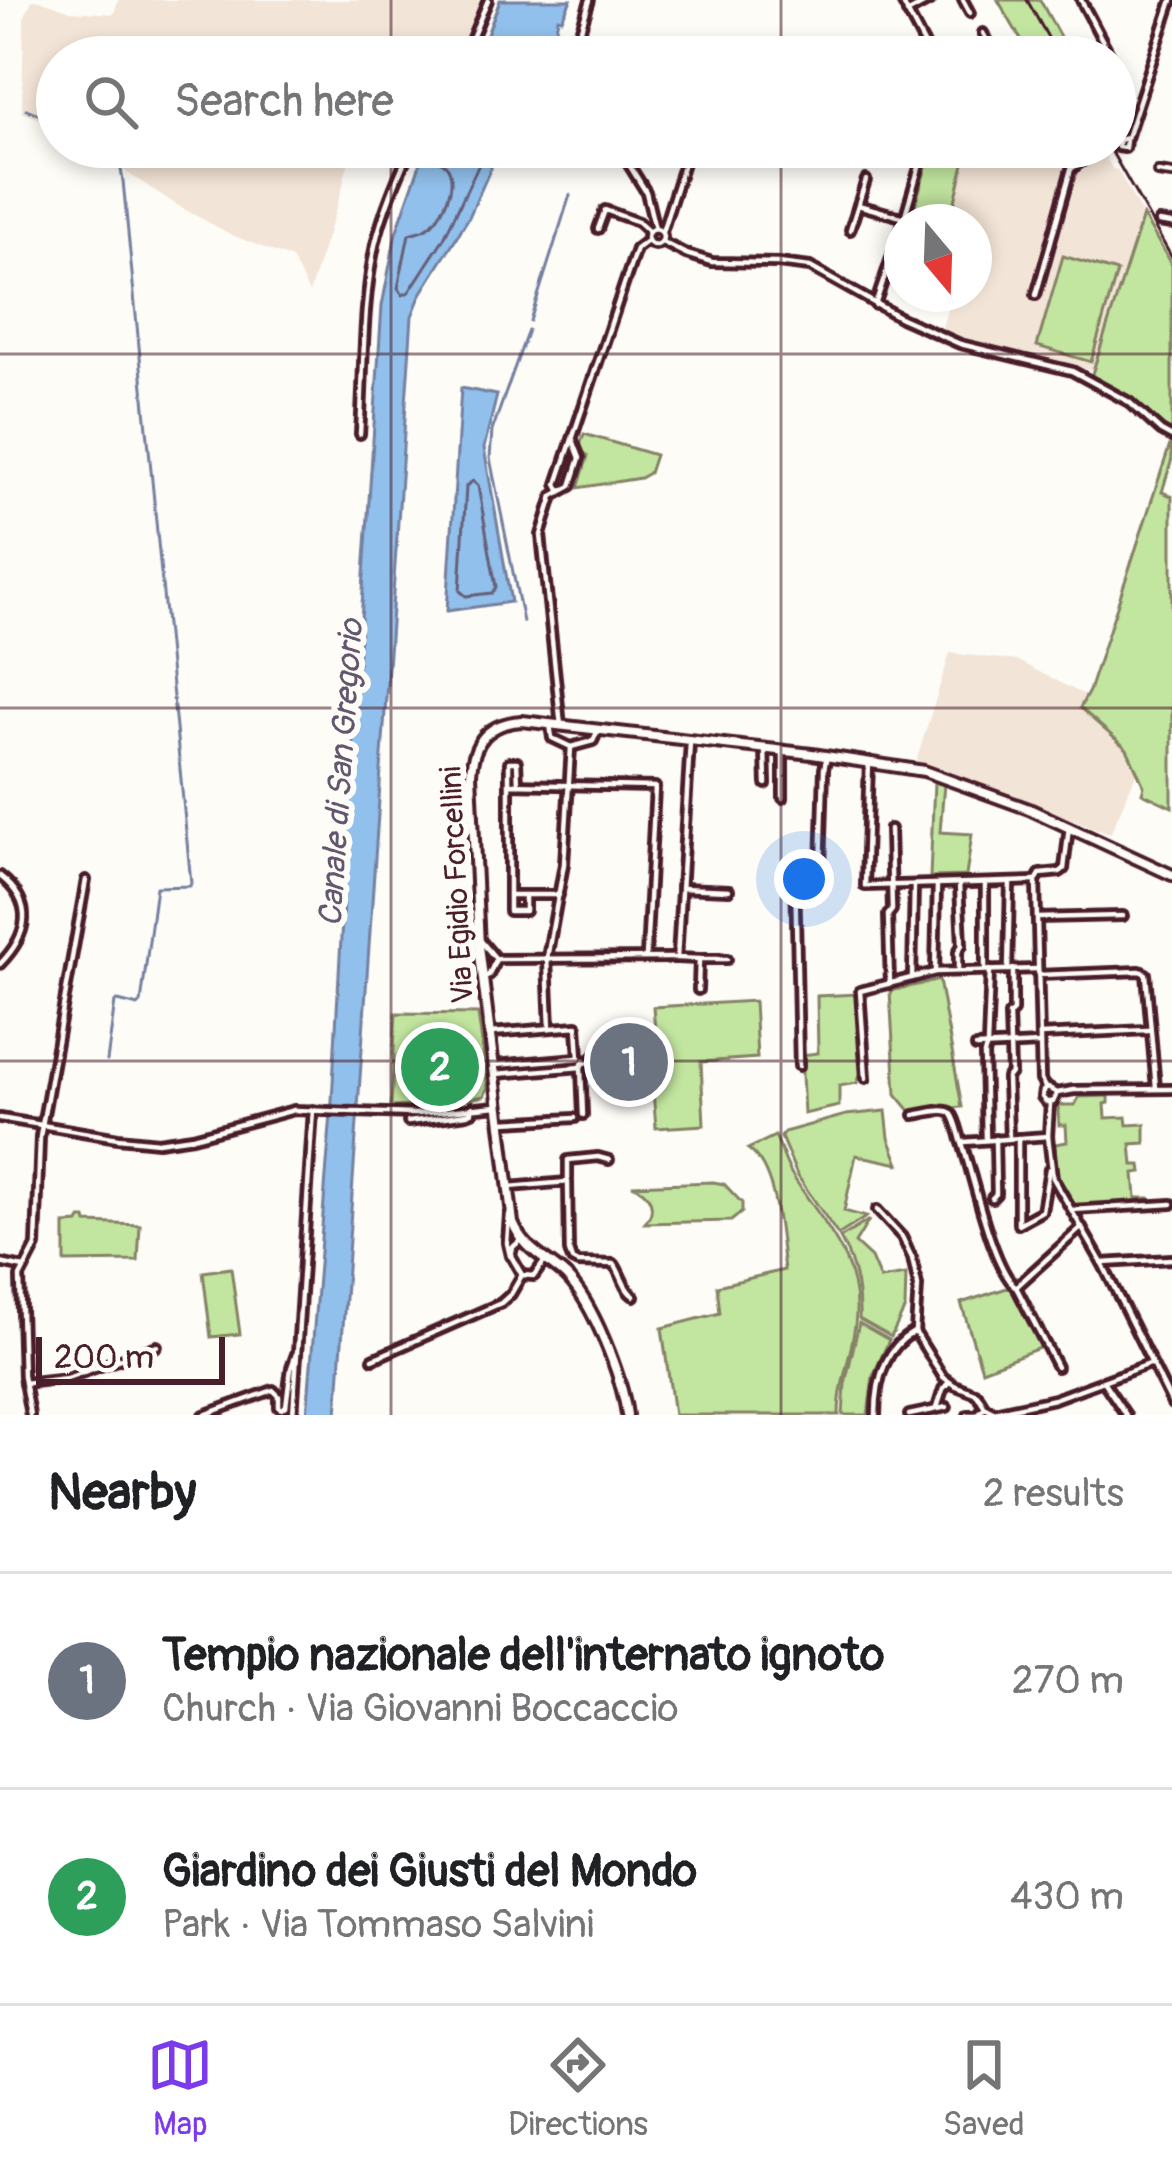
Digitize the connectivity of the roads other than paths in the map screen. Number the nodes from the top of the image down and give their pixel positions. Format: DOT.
graph roads {
  1 [pos="488,0"];
  2 [pos="590,0"];
  3 [pos="901,0"];
  4 [pos="931,0"];
  5 [pos="963,0"];
  6 [pos="1081,0"];
  7 [pos="1172,0"];
  8 [pos="907,13"];
  9 [pos="970,13"];
  10 [pos="983,33"];
  11 [pos="473,36"];
  12 [pos="579,36"];
  13 [pos="920,36"];
  14 [pos="985,36"];
  15 [pos="1100,36"];
  16 [pos="1136,110"];
  17 [pos="402,168"];
  18 [pos="631,168"];
  19 [pos="680,168"];
  20 [pos="919,168"];
  21 [pos="1072,168"];
  22 [pos="1158,172"];
  23 [pos="1172,174"];
  24 [pos="866,180"];
  25 [pos="908,204"];
  26 [pos="857,205"];
  27 [pos="884,215"];
  28 [pos="1161,222"];
  29 [pos="1172,224"];
  30 [pos="598,229"];
  31 [pos="850,230"];
  32 [pos="655,231"];
  33 [pos="647,241"];
  34 [pos="662,242"];
  35 [pos="884,279"];
  36 [pos="1036,295"];
  37 [pos="875,305"];
  38 [pos="360,434"];
  39 [pos="1172,437"];
  40 [pos="572,446"];
  41 [pos="558,492"];
  42 [pos="555,725"];
  43 [pos="598,730"];
  44 [pos="690,740"];
  45 [pos="571,747"];
  46 [pos="765,748"];
  47 [pos="783,751"];
  48 [pos="827,756"];
  49 [pos="869,761"];
  50 [pos="568,783"];
  51 [pos="508,784"];
  52 [pos="518,784"];
  53 [pos="766,784"];
  54 [pos="783,798"];
  55 [pos="1069,827"];
  56 [pos="890,829"];
  57 [pos="1172,875"];
  58 [pos="0,876"];
  59 [pos="86,880"];
  60 [pos="1036,881"];
  61 [pos="1010,882"];
  62 [pos="985,883"];
  63 [pos="914,884"];
  64 [pos="938,884"];
  65 [pos="959,884"];
  66 [pos="891,885"];
  67 [pos="681,888"];
  68 [pos="729,890"];
  69 [pos="509,895"];
  70 [pos="525,895"];
  71 [pos="559,895"];
  72 [pos="1123,916"];
  73 [pos="1037,918"];
  74 [pos="478,938"];
  75 [pos="548,958"];
  76 [pos="646,958"];
  77 [pos="677,958"];
  78 [pos="699,958"];
  79 [pos="727,958"];
  80 [pos="496,959"];
  81 [pos="0,964"];
  82 [pos="988,970"];
  83 [pos="1010,970"];
  84 [pos="958,971"];
  85 [pos="1038,972"];
  86 [pos="935,973"];
  87 [pos="482,978"];
  88 [pos="912,978"];
  89 [pos="890,985"];
  90 [pos="698,990"];
  91 [pos="549,1027"];
  92 [pos="1150,1030"];
  93 [pos="490,1033"];
  94 [pos="1040,1035"];
  95 [pos="608,1036"];
  96 [pos="1040,1044"];
  97 [pos="1010,1045"];
  98 [pos="987,1046"];
  99 [pos="976,1047"];
  100 [pos="584,1062"];
  101 [pos="799,1066"];
  102 [pos="495,1070"];
  103 [pos="866,1078"];
  104 [pos="613,1084"];
  105 [pos="1156,1088"];
  106 [pos="1046,1089"];
  107 [pos="1172,1089"];
  108 [pos="1057,1093"];
  109 [pos="1050,1103"];
  110 [pos="497,1106"];
  111 [pos="472,1107"];
  112 [pos="315,1110"];
  113 [pos="914,1114"];
  114 [pos="0,1118"];
  115 [pos="409,1122"];
  116 [pos="500,1122"];
  117 [pos="42,1126"];
  118 [pos="1048,1136"];
  119 [pos="1009,1138"];
  120 [pos="1018,1138"];
  121 [pos="990,1139"];
  122 [pos="964,1142"];
  123 [pos="609,1160"];
  124 [pos="1049,1165"];
  125 [pos="568,1182"];
  126 [pos="509,1187"];
  127 [pos="992,1198"];
  128 [pos="1172,1204"];
  129 [pos="511,1210"];
  130 [pos="877,1210"];
  131 [pos="1072,1210"];
  132 [pos="1082,1227"];
  133 [pos="521,1240"];
  134 [pos="1172,1259"];
  135 [pos="512,1260"];
  136 [pos="545,1261"];
  137 [pos="0,1263"];
  138 [pos="1102,1263"];
  139 [pos="24,1268"];
  140 [pos="522,1275"];
  141 [pos="1016,1287"];
  142 [pos="634,1295"];
  143 [pos="915,1332"];
  144 [pos="158,1346"];
  145 [pos="298,1352"];
  146 [pos="373,1359"];
  147 [pos="1151,1363"];
  148 [pos="1057,1367"];
  149 [pos="1103,1381"];
  150 [pos="949,1382"];
  151 [pos="24,1383"];
  152 [pos="1172,1404"];
  153 [pos="947,1407"];
  154 [pos="985,1407"];
  155 [pos="937,1408"];
  156 [pos="999,1413"];
  157 [pos="30,1415"];
  158 [pos="204,1415"];
  159 [pos="293,1415"];
  160 [pos="627,1415"];
  161 [pos="876,1415"];
  162 [pos="909,1415"];
  163 [pos="968,1415"];
  164 [pos="1126,1415"];
  1 -- 11 [label="street"];
  2 -- 12 [label="street"];
  3 -- 8 [label="street"];
  4 -- 8 [label="street"];
  5 -- 9 [label="street"];
  6 -- 15 [label="street"];
  7 -- 16 [label="street"];
  8 -- 13 [label="street"];
  10 -- 14 [label="street"];
  17 -- 38 [label="street"];
  18 -- 32 [label="street"];
  19 -- 32 [label="street"];
  20 -- 25 [label="street"];
  21 -- 36 [label="street"];
  22 -- 23 [label="street"];
  24 -- 26 [label="street"];
  26 -- 27 [label="street"];
  26 -- 31 [label="street"];
  28 -- 29 [label="street"];
  30 -- 32 [label="street"];
  32 -- 33 [label="street"];
  32 -- 34 [label="street"];
  33 -- 34 [label="street"];
  33 -- 40 [label="street"];
  34 -- 37 [label="street"];
  35 -- 37 [label="street"];
  37 -- 39 [label="street"];
  40 -- 41 [label="street"];
  40 -- 41 [label="street"];
  41 -- 42 [label="street"];
  42 -- 43 [label="street, Via Egidio Forcellini"];
  42 -- 45 [label="street"];
  42 -- 74 [label="street, Via Egidio Forcellini"];
  43 -- 44 [label="street, Via Egidio Forcellini"];
  43 -- 45 [label="street"];
  44 -- 46 [label="street, Via Egidio Forcellini"];
  44 -- 67 [label="street"];
  45 -- 50 [label="street"];
  46 -- 47 [label="street, Via Egidio Forcellini"];
  46 -- 53 [label="street"];
  47 -- 48 [label="street, Via Egidio Forcellini"];
  47 -- 54 [label="street"];
  48 -- 49 [label="street, Via Egidio Forcellini"];
  48 -- 101 [label="street"];
  49 -- 55 [label="street, Via Egidio Forcellini"];
  49 -- 66 [label="street"];
  50 -- 52 [label="street"];
  50 -- 71 [label="street"];
  50 -- 76 [label="street"];
  51 -- 52 [label="street"];
  51 -- 52 [label="street"];
  51 -- 69 [label="street"];
  55 -- 57 [label="street, Via Egidio Forcellini"];
  55 -- 60 [label="street"];
  56 -- 66 [label="street"];
  58 -- 81 [label="street"];
  59 -- 117 [label="street"];
  60 -- 61 [label="street"];
  60 -- 73 [label="street"];
  61 -- 62 [label="street"];
  61 -- 83 [label="street"];
  62 -- 65 [label="street"];
  62 -- 82 [label="street"];
  63 -- 64 [label="street"];
  63 -- 66 [label="street"];
  63 -- 88 [label="street"];
  64 -- 65 [label="street"];
  64 -- 86 [label="street"];
  65 -- 84 [label="street"];
  66 -- 89 [label="street"];
  67 -- 68 [label="street"];
  67 -- 77 [label="street"];
  69 -- 70 [label="street"];
  69 -- 70 [label="street"];
  70 -- 71 [label="street"];
  71 -- 75 [label="street"];
  72 -- 73 [label="street"];
  73 -- 85 [label="street"];
  74 -- 80 [label="street"];
  74 -- 87 [label="street, Via Egidio Forcellini"];
  75 -- 76 [label="street"];
  75 -- 80 [label="street"];
  75 -- 91 [label="street"];
  76 -- 77 [label="street"];
  77 -- 78 [label="street"];
  78 -- 79 [label="street"];
  78 -- 90 [label="street"];
  80 -- 87 [label="street"];
  82 -- 83 [label="street"];
  82 -- 84 [label="street"];
  82 -- 98 [label="street"];
  83 -- 85 [label="street"];
  83 -- 97 [label="street"];
  84 -- 86 [label="street"];
  85 -- 92 [label="street"];
  85 -- 94 [label="street"];
  86 -- 88 [label="street"];
  87 -- 93 [label="street, Via Egidio Forcellini"];
  88 -- 89 [label="street"];
  89 -- 103 [label="street"];
  91 -- 93 [label="street, Via Egidio Forcellini"];
  91 -- 100 [label="street"];
  92 -- 94 [label="street"];
  92 -- 105 [label="street"];
  93 -- 102 [label="street, Via Egidio Forcellini"];
  94 -- 96 [label="street"];
  95 -- 100 [label="street"];
  96 -- 97 [label="street"];
  96 -- 106 [label="street"];
  97 -- 98 [label="street"];
  97 -- 119 [label="street"];
  98 -- 99 [label="street"];
  98 -- 121 [label="street"];
  100 -- 102 [label="street"];
  100 -- 104 [label="street"];
  100 -- 116 [label="street"];
  102 -- 110 [label="street, Via Egidio Forcellini"];
  105 -- 107 [label="street"];
  105 -- 108 [label="street"];
  106 -- 108 [label="street"];
  106 -- 109 [label="street"];
  108 -- 109 [label="street"];
  109 -- 118 [label="street"];
  110 -- 111 [label="street"];
  110 -- 116 [label="street, Via Egidio Forcellini"];
  111 -- 112 [label="street"];
  111 -- 115 [label="street"];
  112 -- 117 [label="street"];
  112 -- 145 [label="street"];
  113 -- 122 [label="street"];
  114 -- 117 [label="street"];
  116 -- 126 [label="street, Via Egidio Forcellini"];
  117 -- 139 [label="street"];
  118 -- 120 [label="street"];
  118 -- 124 [label="street"];
  119 -- 120 [label="street"];
  119 -- 121 [label="street"];
  120 -- 124 [label="street"];
  121 -- 122 [label="street"];
  121 -- 127 [label="street"];
  122 -- 141 [label="street"];
  123 -- 125 [label="street"];
  124 -- 131 [label="street"];
  125 -- 126 [label="street"];
  125 -- 142 [label="street"];
  126 -- 129 [label="street, Via Egidio Forcellini"];
  128 -- 131 [label="street"];
  129 -- 133 [label="street, Via Egidio Forcellini"];
  129 -- 135 [label="street"];
  130 -- 143 [label="street"];
  131 -- 132 [label="street"];
  132 -- 138 [label="street"];
  132 -- 141 [label="street"];
  133 -- 135 [label="street"];
  133 -- 136 [label="street"];
  134 -- 138 [label="street"];
  135 -- 140 [label="street"];
  136 -- 140 [label="street"];
  136 -- 160 [label="street"];
  137 -- 139 [label="street"];
  138 -- 147 [label="street"];
  139 -- 151 [label="street"];
  140 -- 146 [label="street"];
  141 -- 148 [label="street"];
  143 -- 150 [label="street"];
  143 -- 161 [label="street"];
  144 -- 151 [label="street"];
  145 -- 158 [label="street"];
  145 -- 159 [label="street"];
  147 -- 149 [label="street"];
  147 -- 152 [label="street"];
  149 -- 156 [label="street"];
  149 -- 164 [label="street"];
  150 -- 154 [label="street"];
  150 -- 155 [label="street"];
  151 -- 157 [label="street"];
  153 -- 155 [label="street"];
  154 -- 156 [label="street"];
  154 -- 163 [label="street"];
  155 -- 162 [label="street"];
}
